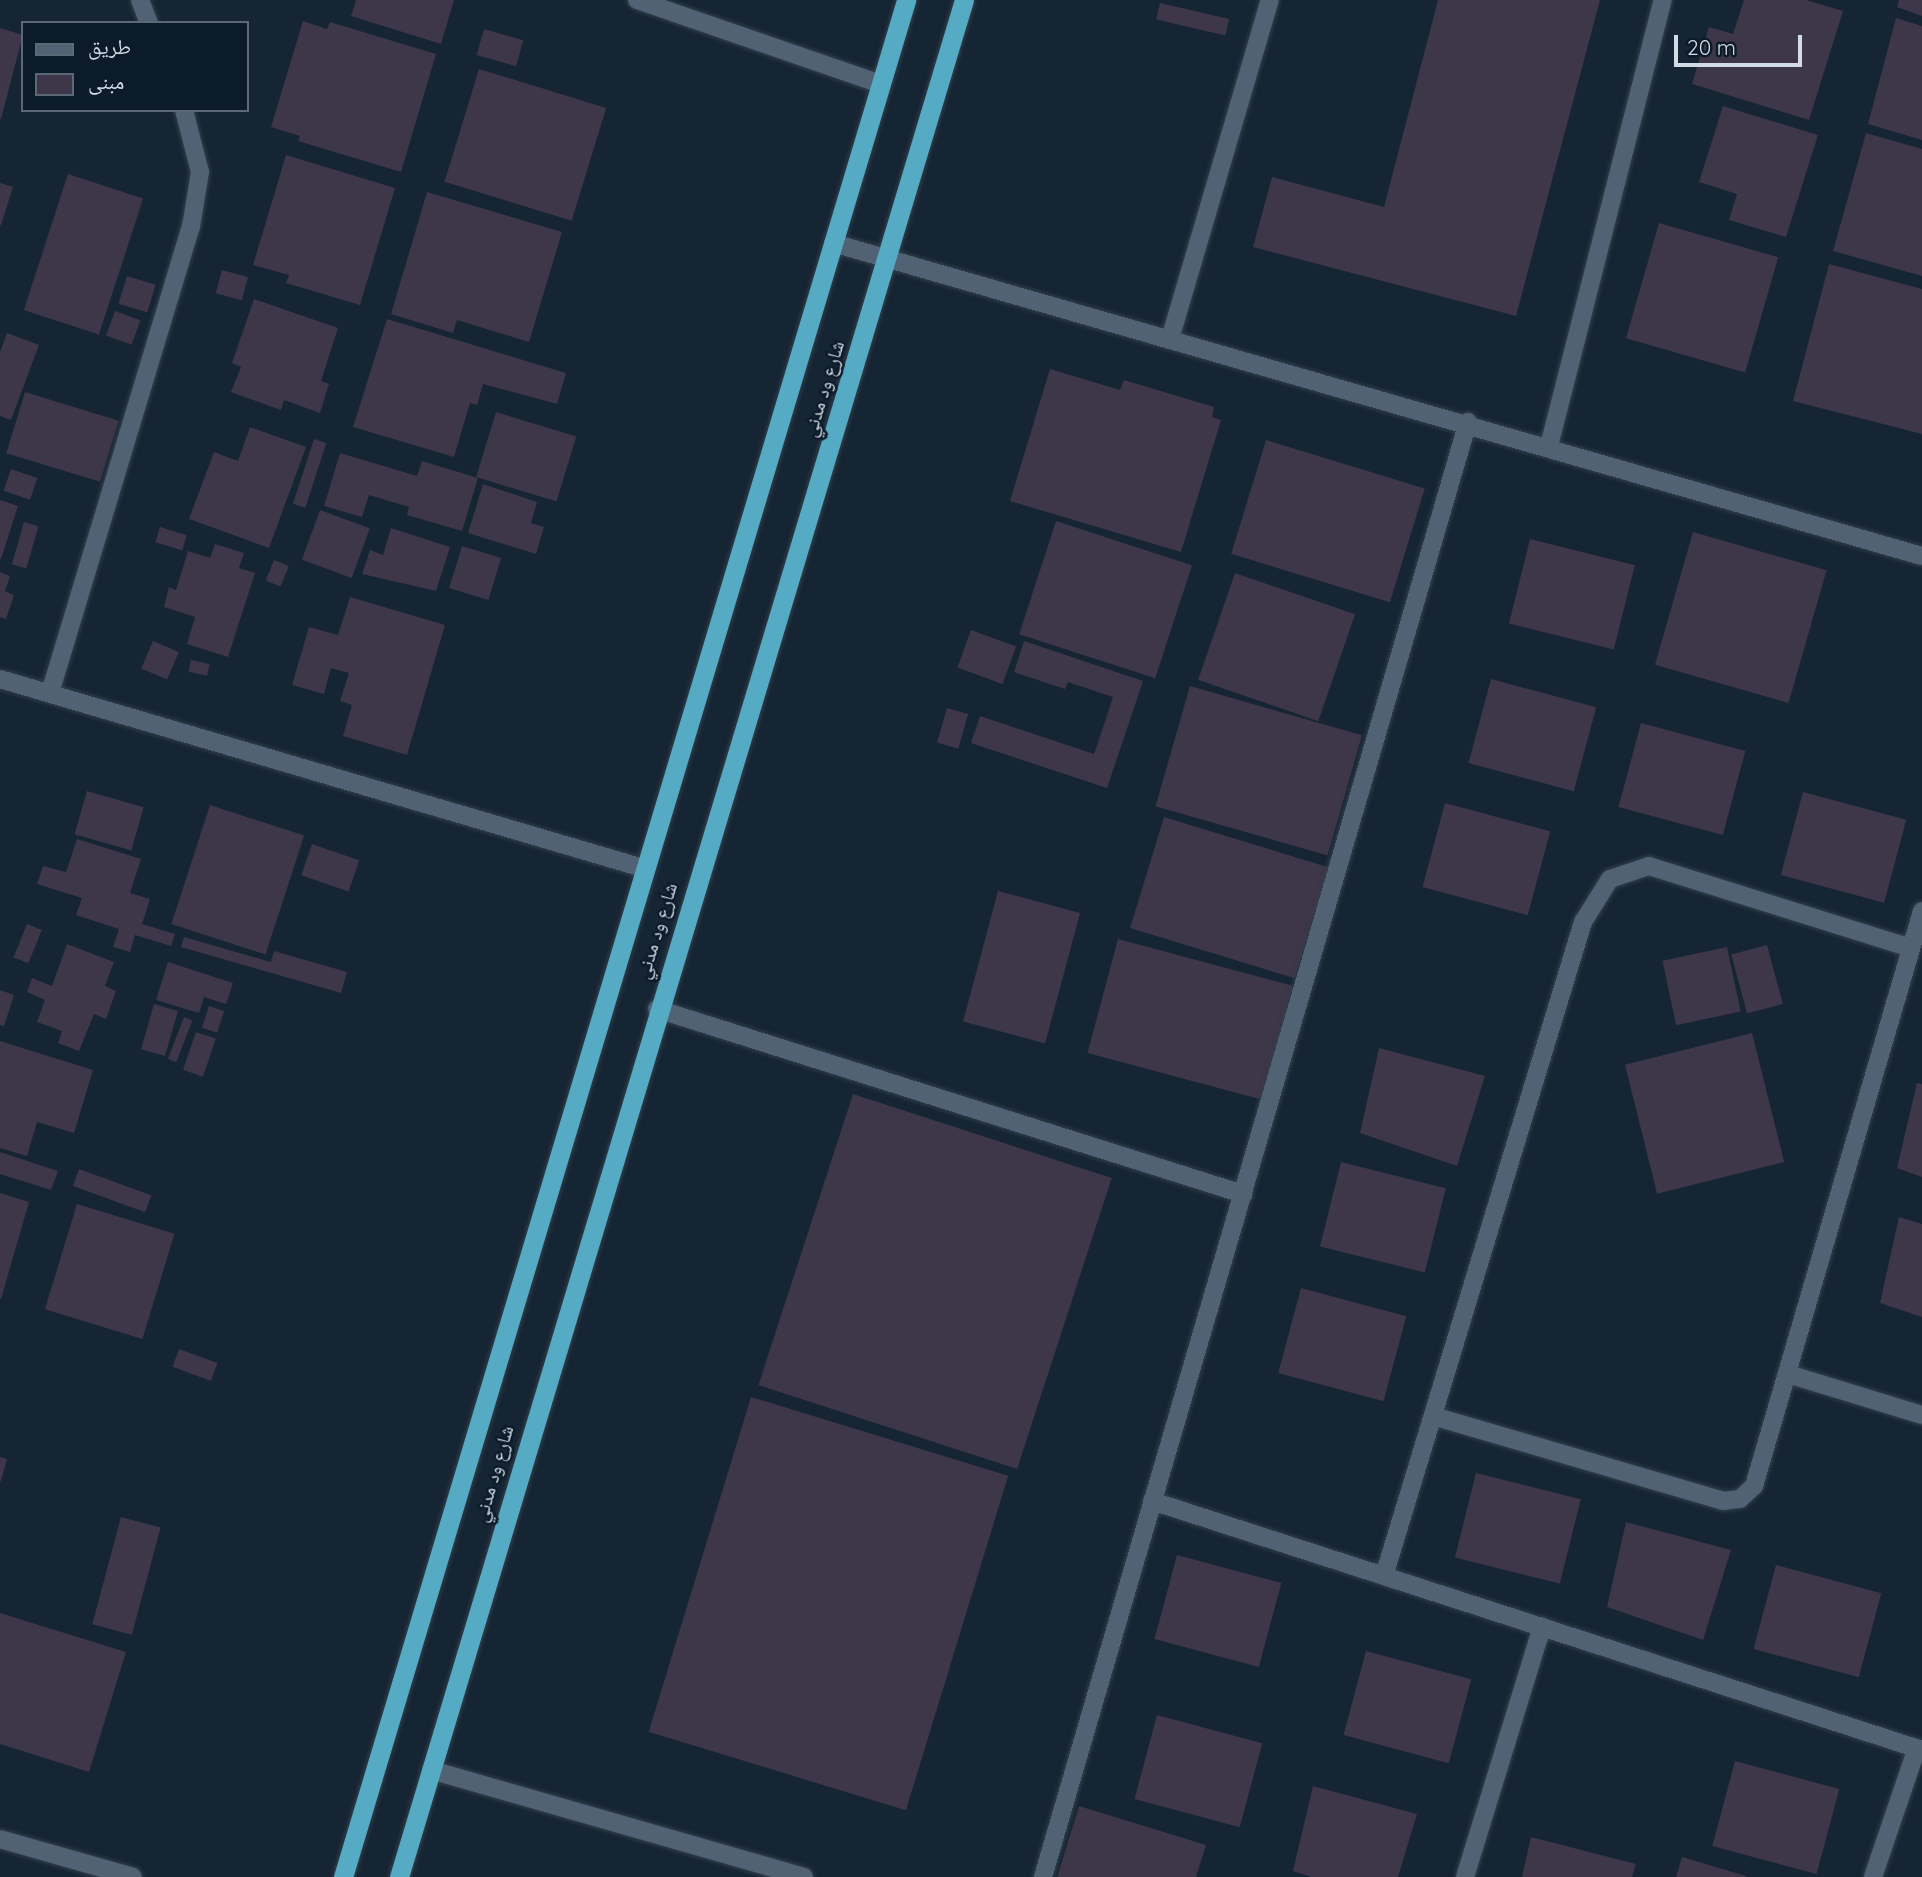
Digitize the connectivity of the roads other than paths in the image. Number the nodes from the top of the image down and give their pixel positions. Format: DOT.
graph roads {
  1 [pos="140,0"];
  2 [pos="637,0"];
  3 [pos="906,0"];
  4 [pos="964,0"];
  5 [pos="1270,0"];
  6 [pos="1663,0"];
  7 [pos="148,21"];
  8 [pos="881,84"];
  9 [pos="185,112"];
  10 [pos="833,243"];
  11 [pos="887,261"];
  12 [pos="1170,339"];
  13 [pos="1468,422"];
  14 [pos="1549,446"];
  15 [pos="1922,556"];
  16 [pos="0,679"];
  17 [pos="50,693"];
  18 [pos="643,868"];
  19 [pos="1922,911"];
  20 [pos="1910,948"];
  21 [pos="657,1009"];
  22 [pos="1243,1194"];
  23 [pos="1788,1374"];
  24 [pos="1922,1415"];
  25 [pos="1433,1416"];
  26 [pos="1152,1501"];
  27 [pos="1384,1576"];
  28 [pos="1542,1626"];
  29 [pos="1919,1749"];
  30 [pos="431,1770"];
  31 [pos="0,1839"];
  32 [pos="133,1877"];
  33 [pos="343,1877"];
  34 [pos="399,1877"];
  35 [pos="804,1877"];
  36 [pos="1042,1877"];
  37 [pos="1465,1877"];
  38 [pos="1873,1877"];
  1 -- 7 [label="street"];
  2 -- 8 [label="street"];
  3 -- 8 [label="highway, شارع ود مدني"];
  4 -- 11 [label="highway, شارع ود مدني"];
  5 -- 12 [label="street"];
  6 -- 14 [label="street"];
  8 -- 10 [label="highway, شارع ود مدني"];
  9 -- 17 [label="street"];
  10 -- 11 [label="street"];
  10 -- 18 [label="highway, شارع ود مدني"];
  11 -- 12 [label="street"];
  11 -- 21 [label="highway, شارع ود مدني"];
  12 -- 13 [label="street"];
  13 -- 14 [label="street"];
  13 -- 22 [label="street"];
  14 -- 15 [label="street"];
  16 -- 17 [label="street"];
  17 -- 18 [label="street"];
  18 -- 33 [label="highway, شارع ود مدني"];
  19 -- 20 [label="street"];
  20 -- 23 [label="street"];
  20 -- 25 [label="street"];
  21 -- 22 [label="street"];
  21 -- 30 [label="highway, شارع ود مدني"];
  22 -- 26 [label="street"];
  23 -- 24 [label="street"];
  23 -- 25 [label="street"];
  25 -- 27 [label="street"];
  26 -- 27 [label="street"];
  26 -- 36 [label="street"];
  27 -- 28 [label="street"];
  28 -- 29 [label="street"];
  28 -- 37 [label="street"];
  29 -- 38 [label="street"];
  30 -- 34 [label="highway, شارع ود مدني"];
  30 -- 35 [label="street"];
  31 -- 32 [label="street"];
}
